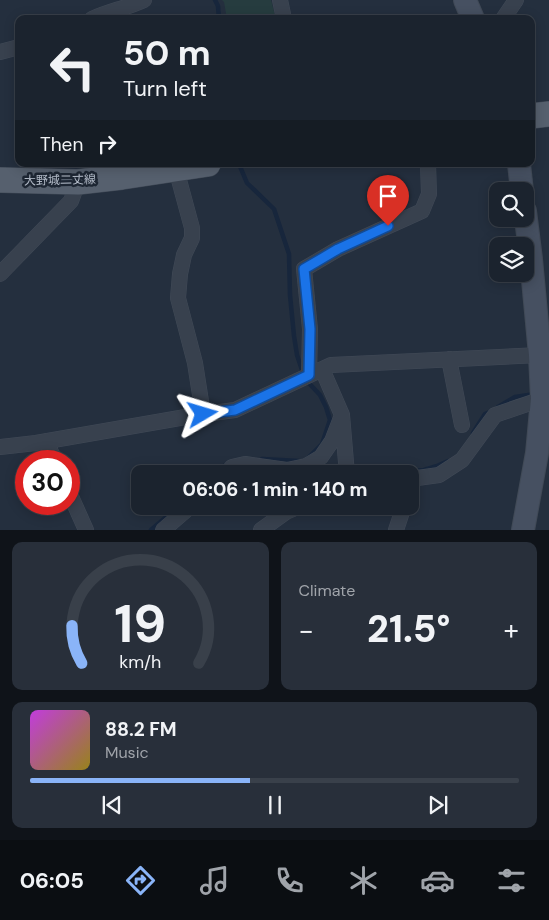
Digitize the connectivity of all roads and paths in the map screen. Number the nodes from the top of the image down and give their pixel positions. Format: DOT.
graph roads {
  1 [pos="280,0"];
  2 [pos="465,0"];
  3 [pos="516,0"];
  4 [pos="135,6"];
  5 [pos="100,15"];
  6 [pos="283,15"];
  7 [pos="471,15"];
  8 [pos="505,15"];
  9 [pos="15,48"];
  10 [pos="0,52"];
  11 [pos="549,114"];
  12 [pos="535,116"];
  13 [pos="174,167"];
  14 [pos="428,167"];
  15 [pos="519,167"];
  16 [pos="0,180"];
  17 [pos="78,182"];
  18 [pos="521,182"];
  19 [pos="527,227"];
  20 [pos="0,274"];
  21 [pos="540,355"];
  22 [pos="449,359"];
  23 [pos="315,372"];
  24 [pos="546,400"];
  25 [pos="203,414"];
  26 [pos="342,416"];
  27 [pos="462,425"];
  28 [pos="46,441"];
  29 [pos="0,447"];
  30 [pos="50,450"];
  31 [pos="308,465"];
  32 [pos="346,465"];
  33 [pos="419,480"];
  34 [pos="79,515"];
  35 [pos="180,515"];
  36 [pos="282,515"];
  37 [pos="401,515"];
  38 [pos="86,530"];
  39 [pos="163,530"];
  40 [pos="261,530"];
  41 [pos="396,530"];
  42 [pos="523,530"];
  1 -- 6 [label="street"];
  2 -- 7 [label="main road"];
  3 -- 8 [label="street"];
  4 -- 5 [label="street"];
  9 -- 10 [label="street"];
  11 -- 12 [label="main road"];
  13 -- 17 [label="main road, 大野城二丈線"];
  13 -- 25 [label="street"];
  14 -- 23 [label="street"];
  15 -- 18 [label="main road"];
  16 -- 17 [label="main road, 大野城二丈線"];
  17 -- 20 [label="street"];
  19 -- 21 [label="main road"];
  21 -- 22 [label="street"];
  21 -- 24 [label="main road"];
  22 -- 23 [label="street"];
  22 -- 27 [label="street"];
  23 -- 25 [label="street"];
  23 -- 26 [label="street"];
  24 -- 33 [label="street"];
  24 -- 42 [label="main road"];
  25 -- 28 [label="street"];
  26 -- 31 [label="street"];
  26 -- 32 [label="street"];
  28 -- 29 [label="street"];
  28 -- 30 [label="street"];
  34 -- 38 [label="street"];
  35 -- 39 [label="street"];
  36 -- 40 [label="street"];
  37 -- 41 [label="street"];
}
